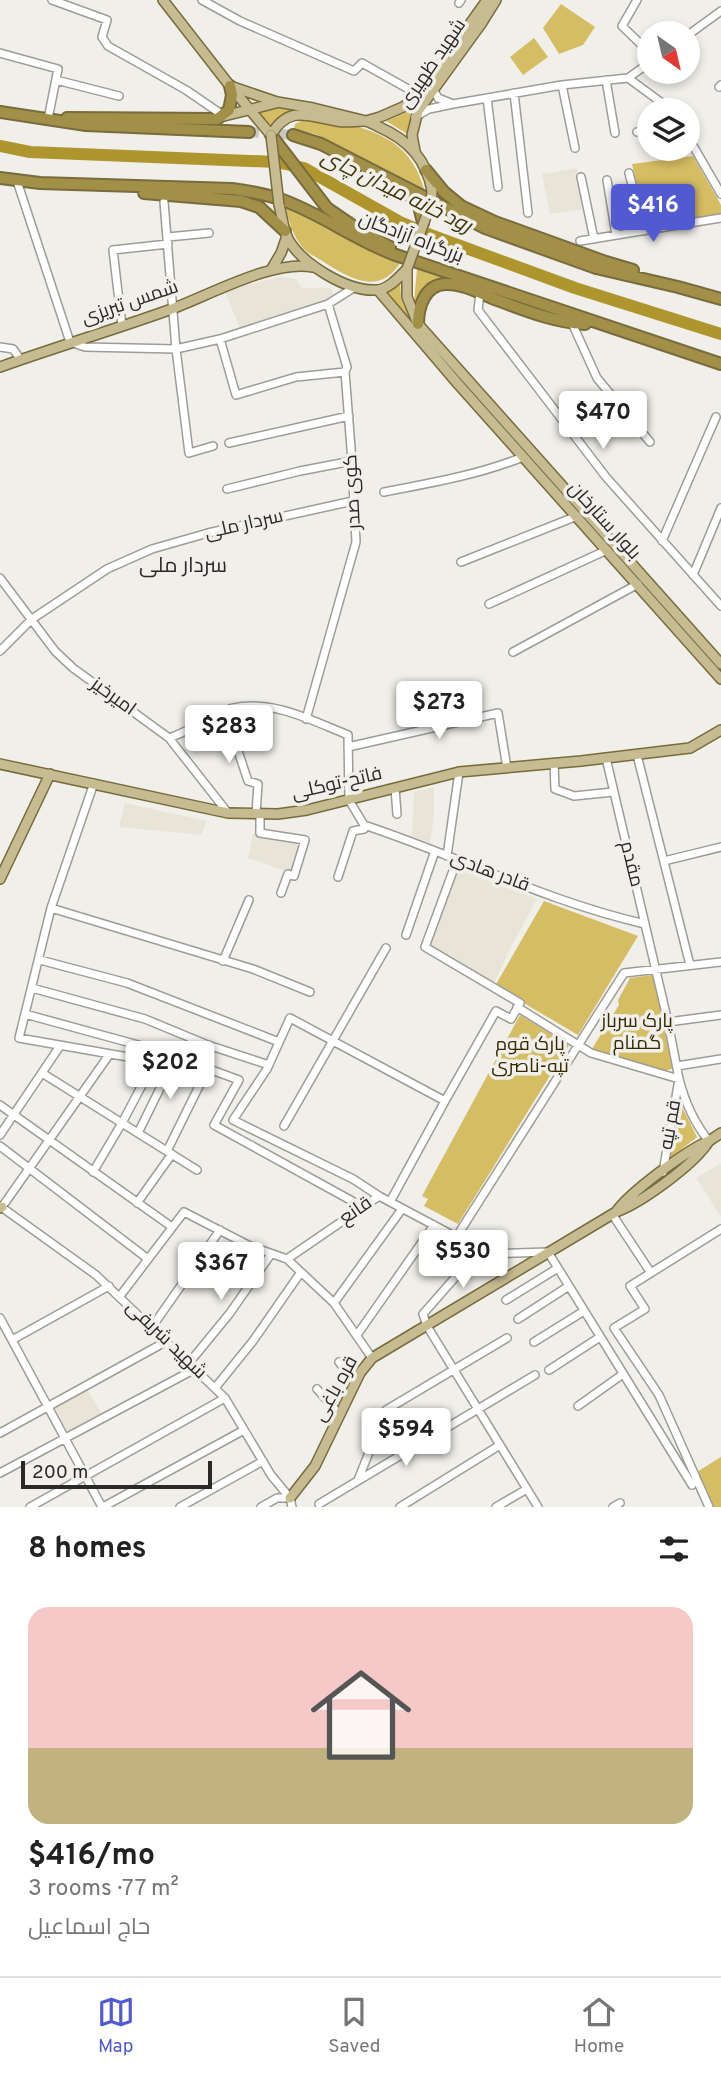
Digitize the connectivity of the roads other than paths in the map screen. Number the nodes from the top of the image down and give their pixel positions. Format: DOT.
graph roads {
  1 [pos="52,0"];
  2 [pos="163,0"];
  3 [pos="202,0"];
  4 [pos="487,0"];
  5 [pos="496,0"];
  6 [pos="637,0"];
  7 [pos="71,3"];
  8 [pos="721,10"];
  9 [pos="700,26"];
  10 [pos="637,40"];
  11 [pos="0,53"];
  12 [pos="637,72"];
  13 [pos="628,78"];
  14 [pos="55,80"];
  15 [pos="606,80"];
  16 [pos="562,85"];
  17 [pos="230,86"];
  18 [pos="434,91"];
  19 [pos="514,93"];
  20 [pos="419,95"];
  21 [pos="119,96"];
  22 [pos="487,98"];
  23 [pos="655,98"];
  24 [pos="278,102"];
  25 [pos="453,104"];
  26 [pos="248,108"];
  27 [pos="0,112"];
  28 [pos="224,116"];
  29 [pos="415,117"];
  30 [pos="45,119"];
  31 [pos="366,121"];
  32 [pos="249,132"];
  33 [pos="615,133"];
  34 [pos="271,135"];
  35 [pos="575,148"];
  36 [pos="415,152"];
  37 [pos="700,158"];
  38 [pos="426,170"];
  39 [pos="629,173"];
  40 [pos="581,177"];
  41 [pos="0,178"];
  42 [pos="18,180"];
  43 [pos="607,180"];
  44 [pos="40,183"];
  45 [pos="498,187"];
  46 [pos="721,194"];
  47 [pos="164,202"];
  48 [pos="528,213"];
  49 [pos="721,218"];
  50 [pos="423,223"];
  51 [pos="644,231"];
  52 [pos="209,233"];
  53 [pos="286,234"];
  54 [pos="616,235"];
  55 [pos="594,239"];
  56 [pos="168,240"];
  57 [pos="580,242"];
  58 [pos="411,264"];
  59 [pos="313,267"];
  60 [pos="271,270"];
  61 [pos="678,286"];
  62 [pos="355,287"];
  63 [pos="378,290"];
  64 [pos="480,293"];
  65 [pos="721,299"];
  66 [pos="328,304"];
  67 [pos="172,309"];
  68 [pos="572,323"];
  69 [pos="418,324"];
  70 [pos="604,324"];
  71 [pos="122,326"];
  72 [pos="220,339"];
  73 [pos="70,342"];
  74 [pos="0,347"];
  75 [pos="176,349"];
  76 [pos="21,360"];
  77 [pos="721,364"];
  78 [pos="0,367"];
  79 [pos="345,372"];
  80 [pos="349,416"];
  81 [pos="716,417"];
  82 [pos="650,442"];
  83 [pos="229,443"];
  84 [pos="213,446"];
  85 [pos="523,457"];
  86 [pos="352,461"];
  87 [pos="227,489"];
  88 [pos="384,492"];
  89 [pos="353,501"];
  90 [pos="721,508"];
  91 [pos="577,516"];
  92 [pos="662,541"];
  93 [pos="607,550"];
  94 [pos="461,562"];
  95 [pos="692,575"];
  96 [pos="0,578"];
  97 [pos="638,584"];
  98 [pos="489,604"];
  99 [pos="721,606"];
  100 [pos="32,619"];
  101 [pos="0,651"];
  102 [pos="513,652"];
  103 [pos="720,662"];
  104 [pos="721,680"];
  105 [pos="225,712"];
  106 [pos="306,719"];
  107 [pos="721,730"];
  108 [pos="169,738"];
  109 [pos="348,747"];
  110 [pos="637,755"];
  111 [pos="606,758"];
  112 [pos="0,764"];
  113 [pos="554,764"];
  114 [pos="507,768"];
  115 [pos="459,772"];
  116 [pos="50,775"];
  117 [pos="94,783"];
  118 [pos="395,788"];
  119 [pos="613,792"];
  120 [pos="349,800"];
  121 [pos="229,813"];
  122 [pos="258,814"];
  123 [pos="397,814"];
  124 [pos="363,825"];
  125 [pos="721,847"];
  126 [pos="435,851"];
  127 [pos="447,856"];
  128 [pos="4,860"];
  129 [pos="457,860"];
  130 [pos="664,861"];
  131 [pos="338,877"];
  132 [pos="0,879"];
  133 [pos="281,893"];
  134 [pos="248,900"];
  135 [pos="51,908"];
  136 [pos="645,924"];
  137 [pos="406,935"];
  138 [pos="386,948"];
  139 [pos="40,960"];
  140 [pos="223,961"];
  141 [pos="721,962"];
  142 [pos="690,965"];
  143 [pos="656,969"];
  144 [pos="32,988"];
  145 [pos="310,992"];
  146 [pos="517,1007"];
  147 [pos="25,1014"];
  148 [pos="721,1015"];
  149 [pos="668,1022"];
  150 [pos="333,1041"];
  151 [pos="279,1042"];
  152 [pos="60,1046"];
  153 [pos="577,1046"];
  154 [pos="160,1051"];
  155 [pos="109,1055"];
  156 [pos="176,1056"];
  157 [pos="721,1059"];
  158 [pos="269,1065"];
  159 [pos="677,1066"];
  160 [pos="208,1068"];
  161 [pos="42,1073"];
  162 [pos="679,1079"];
  163 [pos="79,1096"];
  164 [pos="445,1101"];
  165 [pos="0,1105"];
  166 [pos="13,1116"];
  167 [pos="122,1123"];
  168 [pos="284,1126"];
  169 [pos="138,1133"];
  170 [pos="721,1133"];
  171 [pos="0,1135"];
  172 [pos="48,1140"];
  173 [pos="709,1141"];
  174 [pos="0,1146"];
  175 [pos="169,1153"];
  176 [pos="29,1168"];
  177 [pos="197,1170"];
  178 [pos="93,1172"];
  179 [pos="663,1172"];
  180 [pos="379,1196"];
  181 [pos="390,1202"];
  182 [pos="137,1203"];
  183 [pos="1,1207"];
  184 [pos="363,1207"];
  185 [pos="402,1209"];
  186 [pos="614,1213"];
  187 [pos="434,1225"];
  188 [pos="172,1227"];
  189 [pos="721,1229"];
  190 [pos="220,1230"];
  191 [pos="457,1236"];
  192 [pos="480,1249"];
  193 [pos="548,1252"];
  194 [pos="271,1254"];
  195 [pos="148,1259"];
  196 [pos="287,1259"];
  197 [pos="558,1268"];
  198 [pos="301,1272"];
  199 [pos="651,1273"];
  200 [pos="109,1286"];
  201 [pos="569,1286"];
  202 [pos="120,1296"];
  203 [pos="506,1300"];
  204 [pos="334,1303"];
  205 [pos="584,1311"];
  206 [pos="0,1318"];
  207 [pos="518,1319"];
  208 [pos="427,1326"];
  209 [pos="152,1327"];
  210 [pos="357,1335"];
  211 [pos="600,1337"];
  212 [pos="507,1338"];
  213 [pos="12,1340"];
  214 [pos="167,1341"];
  215 [pos="534,1342"];
  216 [pos="372,1358"];
  217 [pos="339,1362"];
  218 [pos="192,1366"];
  219 [pos="454,1369"];
  220 [pos="549,1370"];
  221 [pos="623,1374"];
  222 [pos="535,1375"];
  223 [pos="355,1383"];
  224 [pos="215,1388"];
  225 [pos="317,1389"];
  226 [pos="225,1398"];
  227 [pos="47,1406"];
  228 [pos="578,1406"];
  229 [pos="478,1408"];
  230 [pos="340,1415"];
  231 [pos="244,1430"];
  232 [pos="0,1433"];
  233 [pos="65,1440"];
  234 [pos="500,1445"];
  235 [pos="263,1461"];
  236 [pos="0,1473"];
  237 [pos="85,1477"];
  238 [pos="358,1481"];
  239 [pos="692,1485"];
  240 [pos="527,1489"];
  241 [pos="291,1502"];
  242 [pos="319,1504"];
  243 [pos="30,1507"];
  244 [pos="102,1507"];
  245 [pos="180,1507"];
  246 [pos="261,1507"];
  247 [pos="400,1507"];
  248 [pos="496,1507"];
  249 [pos="538,1507"];
  250 [pos="709,1507"];
  1 -- 7 [label="street"];
  2 -- 17 [label="main road"];
  3 -- 20 [label="street"];
  4 -- 20 [label="main road, شهید ظهیری"];
  5 -- 18 [label="main road, شهید ظهیری"];
  6 -- 10 [label="street"];
  7 -- 28 [label="street"];
  8 -- 9 [label="street"];
  11 -- 14 [label="street"];
  12 -- 13 [label="street"];
  13 -- 15 [label="street"];
  13 -- 23 [label="street"];
  14 -- 21 [label="street"];
  14 -- 30 [label="street"];
  15 -- 16 [label="street"];
  15 -- 33 [label="street"];
  16 -- 19 [label="street"];
  16 -- 35 [label="street"];
  17 -- 24 [label="main road"];
  17 -- 26 [label="main road"];
  17 -- 28 [label="highway"];
  18 -- 25 [label="street"];
  18 -- 29 [label="main road, شهید ظهیری"];
  19 -- 22 [label="street"];
  19 -- 48 [label="street"];
  20 -- 31 [label="main road, شهید ظهیری"];
  22 -- 25 [label="street"];
  22 -- 45 [label="street"];
  24 -- 26 [label="main road"];
  24 -- 31 [label="main road"];
  25 -- 29 [label="street"];
  26 -- 28 [label="main road"];
  26 -- 34 [label="main road"];
  27 -- 30 [label="highway"];
  28 -- 30 [label="highway"];
  29 -- 36 [label="main road, شهید ظهیری"];
  30 -- 32 [label="highway"];
  31 -- 34 [label="main road"];
  31 -- 36 [label="main road"];
  34 -- 53 [label="main road, bridge"];
  34 -- 58 [label="highway"];
  36 -- 38 [label="main road"];
  37 -- 46 [label="street"];
  38 -- 50 [label="main road, bridge"];
  38 -- 61 [label="highway"];
  39 -- 51 [label="street"];
  40 -- 55 [label="street"];
  41 -- 42 [label="highway, بزرگراه آزادگان"];
  42 -- 44 [label="highway, بزرگراه آزادگان"];
  42 -- 73 [label="street"];
  43 -- 54 [label="street"];
  44 -- 53 [label="highway"];
  44 -- 58 [label="highway, بزرگراه آزادگان"];
  47 -- 56 [label="street"];
  49 -- 51 [label="street"];
  50 -- 58 [label="main road, bridge"];
  50 -- 61 [label="highway, بزرگراه آزادگان"];
  51 -- 54 [label="street"];
  52 -- 56 [label="street"];
  53 -- 59 [label="main road"];
  53 -- 60 [label="main road"];
  54 -- 55 [label="street"];
  55 -- 57 [label="street"];
  56 -- 67 [label="street"];
  56 -- 71 [label="street"];
  58 -- 63 [label="main road"];
  58 -- 69 [label="main road, بلوار ستارخان"];
  58 -- 70 [label="highway, بزرگراه آزادگان"];
  59 -- 60 [label="main road, شمس تبریزی"];
  59 -- 62 [label="main road"];
  60 -- 67 [label="main road, شمس تبریزی"];
  61 -- 65 [label="highway, بزرگراه آزادگان"];
  62 -- 63 [label="main road"];
  62 -- 66 [label="street"];
  63 -- 85 [label="main road, بلوار ستارخان"];
  64 -- 68 [label="highway"];
  64 -- 69 [label="highway"];
  64 -- 92 [label="street"];
  66 -- 72 [label="street"];
  66 -- 79 [label="street, کوی صدر"];
  67 -- 71 [label="main road, شمس تبریزی"];
  67 -- 75 [label="street"];
  68 -- 70 [label="highway"];
  68 -- 82 [label="street"];
  69 -- 103 [label="main road, بلوار ستارخان"];
  70 -- 77 [label="highway, بزرگراه آزادگان"];
  71 -- 73 [label="main road, شمس تبریزی"];
  72 -- 75 [label="street"];
  72 -- 79 [label="street"];
  73 -- 75 [label="street"];
  73 -- 76 [label="main road, شمس تبریزی"];
  74 -- 76 [label="street"];
  75 -- 84 [label="street"];
  76 -- 78 [label="main road, شمس تبریزی"];
  79 -- 80 [label="street, کوی صدر"];
  80 -- 83 [label="street"];
  80 -- 86 [label="street, کوی صدر"];
  81 -- 92 [label="street"];
  85 -- 88 [label="street"];
  85 -- 91 [label="main road, بلوار ستارخان"];
  86 -- 87 [label="street"];
  86 -- 89 [label="street, کوی صدر"];
  89 -- 100 [label="street, سردار ملی"];
  89 -- 106 [label="street, کوی صدر"];
  90 -- 95 [label="street"];
  91 -- 93 [label="main road, بلوار ستارخان"];
  91 -- 94 [label="street"];
  92 -- 95 [label="street"];
  93 -- 97 [label="main road, بلوار ستارخان"];
  93 -- 98 [label="street"];
  95 -- 99 [label="street"];
  96 -- 100 [label="street, امیرخیز"];
  97 -- 102 [label="street"];
  97 -- 104 [label="main road, بلوار ستارخان"];
  100 -- 101 [label="street, سردار ملی"];
  100 -- 108 [label="street, امیرخیز"];
  105 -- 106 [label="street"];
  105 -- 108 [label="street"];
  105 -- 122 [label="street"];
  106 -- 109 [label="street"];
  107 -- 110 [label="main road, فاتح-توکلی"];
  108 -- 121 [label="street, امیرخیز"];
  109 -- 114 [label="street"];
  109 -- 120 [label="street"];
  110 -- 111 [label="main road, فاتح-توکلی"];
  110 -- 130 [label="street"];
  111 -- 113 [label="main road, فاتح-توکلی"];
  111 -- 119 [label="street, مقدم"];
  112 -- 116 [label="main road, فاتح-توکلی"];
  113 -- 114 [label="main road, فاتح-توکلی"];
  113 -- 119 [label="street"];
  114 -- 115 [label="main road, فاتح-توکلی"];
  115 -- 118 [label="main road, فاتح-توکلی"];
  115 -- 127 [label="street"];
  116 -- 117 [label="main road, فاتح-توکلی"];
  116 -- 128 [label="main road"];
  117 -- 121 [label="main road, فاتح-توکلی"];
  117 -- 135 [label="street"];
  118 -- 120 [label="main road, فاتح-توکلی"];
  118 -- 123 [label="street"];
  119 -- 136 [label="street, مقدم"];
  120 -- 122 [label="main road, فاتح-توکلی"];
  120 -- 124 [label="street"];
  121 -- 122 [label="main road, فاتح-توکلی"];
  122 -- 133 [label="street"];
  124 -- 126 [label="street, قادر هادی"];
  124 -- 131 [label="street"];
  125 -- 130 [label="street"];
  126 -- 127 [label="street, قادر هادی"];
  126 -- 137 [label="street"];
  127 -- 129 [label="street, قادر هادی"];
  128 -- 132 [label="main road"];
  129 -- 136 [label="street, قادر هادی"];
  129 -- 146 [label="street"];
  130 -- 142 [label="street"];
  134 -- 140 [label="street"];
  135 -- 139 [label="street"];
  135 -- 140 [label="street"];
  136 -- 143 [label="street, مقدم"];
  138 -- 150 [label="street"];
  139 -- 144 [label="street"];
  139 -- 151 [label="street"];
  140 -- 145 [label="street"];
  141 -- 142 [label="street"];
  142 -- 143 [label="street"];
  143 -- 149 [label="street, قم تپه"];
  143 -- 153 [label="street"];
  144 -- 147 [label="street"];
  144 -- 158 [label="street"];
  146 -- 153 [label="street"];
  146 -- 164 [label="street"];
  147 -- 152 [label="street"];
  147 -- 154 [label="street"];
  148 -- 149 [label="street"];
  149 -- 159 [label="street, قم تپه"];
  150 -- 151 [label="street"];
  150 -- 164 [label="street"];
  150 -- 168 [label="street"];
  151 -- 158 [label="street"];
  152 -- 155 [label="street"];
  152 -- 161 [label="street"];
  153 -- 162 [label="street"];
  153 -- 191 [label="street"];
  154 -- 155 [label="street"];
  154 -- 156 [label="street"];
  154 -- 167 [label="street"];
  155 -- 163 [label="street"];
  156 -- 160 [label="street"];
  156 -- 169 [label="street"];
  157 -- 159 [label="street"];
  158 -- 180 [label="street"];
  159 -- 162 [label="street, قم تپه"];
  160 -- 175 [label="street"];
  160 -- 184 [label="street"];
  161 -- 163 [label="street"];
  161 -- 166 [label="street"];
  162 -- 173 [label="street, قم تپه"];
  162 -- 179 [label="street, قم تپه"];
  163 -- 167 [label="street"];
  163 -- 172 [label="street"];
  164 -- 181 [label="street"];
  165 -- 166 [label="street"];
  166 -- 171 [label="street"];
  166 -- 172 [label="street"];
  167 -- 169 [label="street"];
  167 -- 178 [label="street"];
  169 -- 175 [label="street"];
  170 -- 173 [label="main road"];
  172 -- 176 [label="street"];
  172 -- 178 [label="street"];
  173 -- 179 [label="main road"];
  173 -- 186 [label="main road"];
  174 -- 176 [label="street"];
  175 -- 177 [label="street"];
  175 -- 182 [label="street"];
  176 -- 183 [label="street"];
  176 -- 195 [label="street"];
  178 -- 182 [label="street"];
  179 -- 186 [label="main road"];
  180 -- 181 [label="street, قانع"];
  180 -- 184 [label="street, قانع"];
  181 -- 185 [label="street, قانع"];
  182 -- 188 [label="street"];
  183 -- 200 [label="street, شهید شریفى"];
  184 -- 196 [label="street, قانع"];
  185 -- 187 [label="street, قانع"];
  185 -- 204 [label="street"];
  186 -- 193 [label="main road, قره باغی"];
  186 -- 199 [label="street"];
  187 -- 191 [label="street, قانع"];
  187 -- 210 [label="street"];
  188 -- 190 [label="street"];
  188 -- 195 [label="street"];
  189 -- 199 [label="street"];
  190 -- 194 [label="street"];
  190 -- 209 [label="street"];
  191 -- 192 [label="street, قانع"];
  192 -- 193 [label="street, قانع"];
  192 -- 208 [label="street"];
  193 -- 197 [label="street"];
  193 -- 208 [label="main road, قره باغی"];
  194 -- 196 [label="street"];
  194 -- 218 [label="street"];
  195 -- 202 [label="street"];
  196 -- 198 [label="street"];
  197 -- 201 [label="street"];
  197 -- 203 [label="street"];
  198 -- 204 [label="street"];
  198 -- 224 [label="street"];
  199 -- 250 [label="street"];
  200 -- 202 [label="street, شهید شریفى"];
  200 -- 213 [label="street"];
  201 -- 205 [label="street"];
  201 -- 207 [label="street"];
  202 -- 209 [label="street, شهید شریفى"];
  204 -- 210 [label="street"];
  205 -- 211 [label="street"];
  205 -- 215 [label="street"];
  206 -- 213 [label="street"];
  208 -- 216 [label="main road, قره باغی"];
  208 -- 219 [label="street"];
  209 -- 214 [label="street, شهید شریفى"];
  210 -- 216 [label="street"];
  211 -- 220 [label="street"];
  211 -- 221 [label="street"];
  212 -- 219 [label="street"];
  213 -- 227 [label="street"];
  214 -- 218 [label="street, شهید شریفى"];
  214 -- 227 [label="street"];
  216 -- 223 [label="main road, قره باغی"];
  217 -- 223 [label="street"];
  218 -- 224 [label="street, شهید شریفى"];
  218 -- 233 [label="street"];
  219 -- 229 [label="street"];
  219 -- 238 [label="street"];
  221 -- 228 [label="street"];
  221 -- 239 [label="street"];
  222 -- 229 [label="street"];
  223 -- 230 [label="main road, قره باغی"];
  224 -- 226 [label="street, شهید شریفى"];
  225 -- 230 [label="street"];
  226 -- 231 [label="street, شهید شریفى"];
  226 -- 237 [label="street"];
  227 -- 232 [label="street"];
  227 -- 233 [label="street"];
  229 -- 234 [label="street"];
  229 -- 238 [label="street"];
  230 -- 241 [label="main road, قره باغی"];
  231 -- 235 [label="street, شهید شریفى"];
  231 -- 244 [label="street"];
  233 -- 236 [label="street"];
  233 -- 237 [label="street"];
  234 -- 240 [label="street"];
  234 -- 247 [label="street"];
  235 -- 241 [label="street, شهید شریفى"];
  235 -- 245 [label="street"];
  237 -- 243 [label="street"];
  237 -- 244 [label="street"];
  238 -- 242 [label="street"];
  240 -- 248 [label="street"];
  240 -- 249 [label="street"];
  241 -- 246 [label="street"];
}
